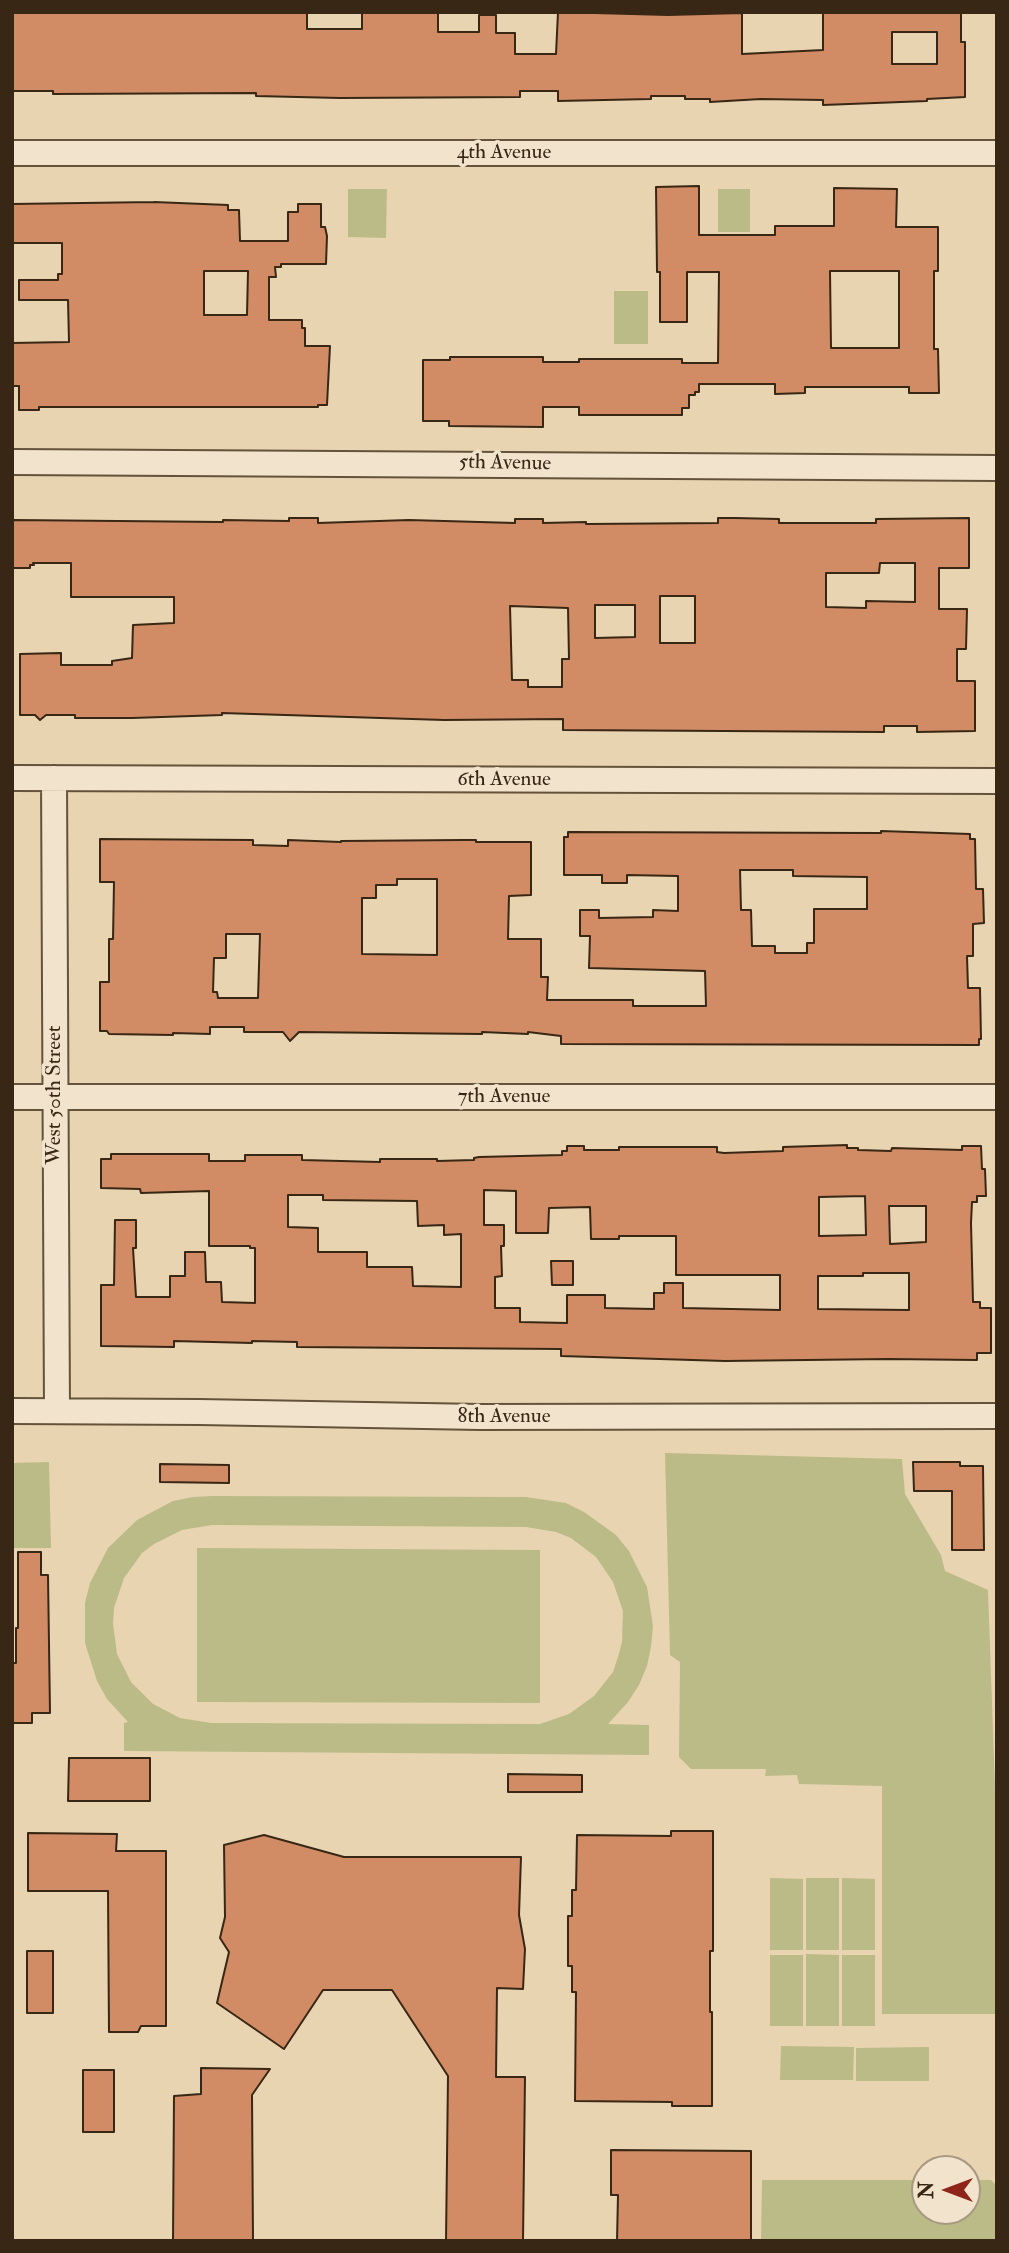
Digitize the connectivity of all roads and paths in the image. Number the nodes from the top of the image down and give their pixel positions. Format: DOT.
graph roads {
  1 [pos="12,153"];
  2 [pos="997,153"];
  3 [pos="12,462"];
  4 [pos="997,468"];
  5 [pos="12,778"];
  6 [pos="54,778"];
  7 [pos="997,781"];
  8 [pos="12,1097"];
  9 [pos="55,1097"];
  10 [pos="997,1097"];
  11 [pos="12,1411"];
  12 [pos="57,1411"];
  13 [pos="997,1416"];
  1 -- 2 [label="street, 4th Avenue"];
  3 -- 4 [label="street, 5th Avenue"];
  5 -- 6 [label="street, 6th Avenue"];
  6 -- 7 [label="street, 6th Avenue"];
  6 -- 9 [label="street, West 50th Street"];
  8 -- 9 [label="street, 7th Avenue"];
  9 -- 10 [label="street, 7th Avenue"];
  9 -- 12 [label="street, West 50th Street"];
  11 -- 12 [label="street, 8th Avenue"];
  12 -- 13 [label="street, 8th Avenue"];
}
